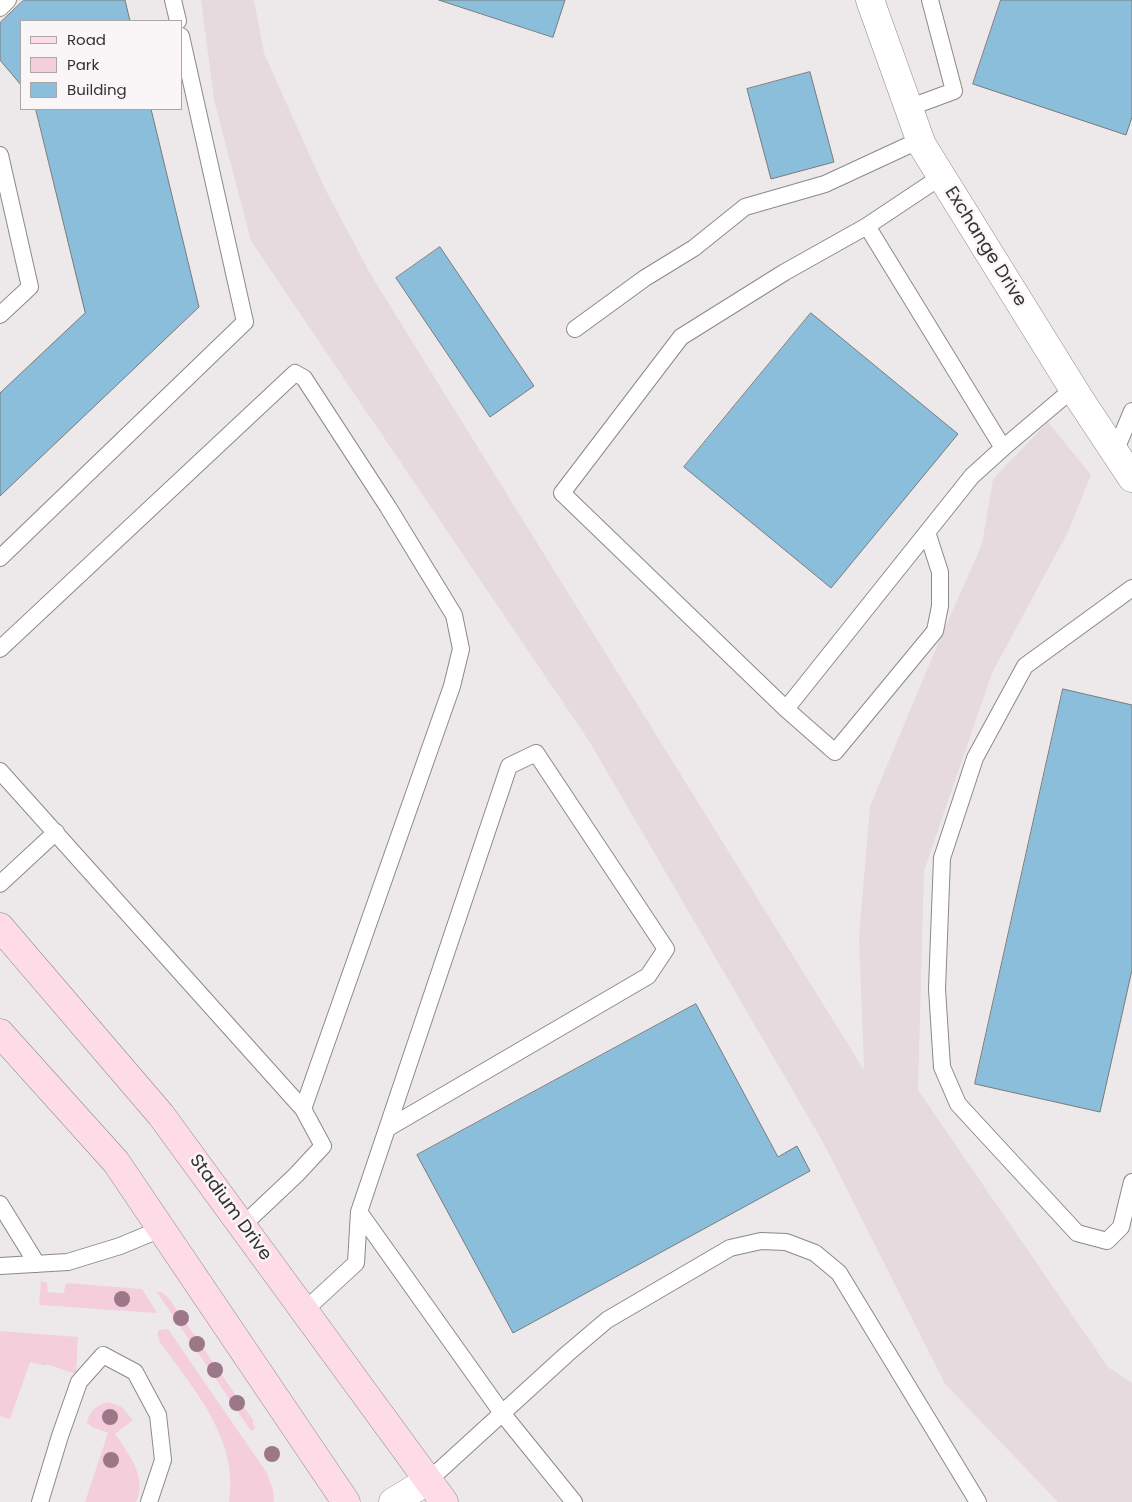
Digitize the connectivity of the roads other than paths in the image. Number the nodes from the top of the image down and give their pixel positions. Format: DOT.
graph roads {
  1 [pos="8,0"];
  2 [pos="173,0"];
  3 [pos="870,0"];
  4 [pos="930,0"];
  5 [pos="0,8"];
  6 [pos="178,20"];
  7 [pos="182,40"];
  8 [pos="908,108"];
  9 [pos="920,140"];
  10 [pos="0,156"];
  11 [pos="942,176"];
  12 [pos="867,226"];
  13 [pos="0,315"];
  14 [pos="575,329"];
  15 [pos="1074,388"];
  16 [pos="1132,411"];
  17 [pos="1004,448"];
  18 [pos="1115,452"];
  19 [pos="1132,478"];
  20 [pos="927,532"];
  21 [pos="0,558"];
  22 [pos="1132,588"];
  23 [pos="0,649"];
  24 [pos="786,709"];
  25 [pos="0,770"];
  26 [pos="56,832"];
  27 [pos="0,884"];
  28 [pos="0,927"];
  29 [pos="0,1033"];
  30 [pos="304,1109"];
  31 [pos="388,1128"];
  32 [pos="1132,1182"];
  33 [pos="0,1204"];
  34 [pos="359,1212"];
  35 [pos="242,1226"];
  36 [pos="161,1229"];
  37 [pos="37,1264"];
  38 [pos="0,1266"];
  39 [pos="304,1311"];
  40 [pos="502,1413"];
  41 [pos="436,1491"];
  42 [pos="40,1502"];
  43 [pos="149,1502"];
  44 [pos="346,1502"];
  45 [pos="393,1502"];
  46 [pos="574,1502"];
  47 [pos="978,1502"];
  1 -- 5 [label="lane"];
  2 -- 6 [label="lane"];
  3 -- 8 [label="street, Exchange Drive"];
  4 -- 8 [label="lane"];
  7 -- 21 [label="lane"];
  8 -- 9 [label="street, Exchange Drive"];
  9 -- 11 [label="street, Exchange Drive"];
  9 -- 14 [label="lane"];
  10 -- 13 [label="lane"];
  11 -- 12 [label="lane"];
  11 -- 15 [label="street, Exchange Drive"];
  12 -- 17 [label="lane"];
  12 -- 24 [label="lane"];
  15 -- 17 [label="lane"];
  15 -- 18 [label="street, Exchange Drive"];
  16 -- 18 [label="lane"];
  17 -- 20 [label="lane"];
  18 -- 19 [label="street, Exchange Drive"];
  20 -- 24 [label="lane"];
  20 -- 24 [label="lane"];
  22 -- 32 [label="lane"];
  23 -- 30 [label="lane"];
  25 -- 26 [label="lane"];
  26 -- 27 [label="lane"];
  26 -- 30 [label="lane"];
  28 -- 35 [label="main road, Stadium Drive"];
  29 -- 36 [label="main road"];
  30 -- 35 [label="lane"];
  31 -- 31 [label="lane"];
  31 -- 34 [label="lane"];
  33 -- 37 [label="lane"];
  34 -- 39 [label="lane"];
  34 -- 40 [label="lane"];
  35 -- 39 [label="main road, Stadium Drive"];
  36 -- 37 [label="lane"];
  36 -- 44 [label="main road"];
  37 -- 38 [label="lane"];
  39 -- 41 [label="main road, Stadium Drive"];
  40 -- 41 [label="lane"];
  40 -- 46 [label="lane"];
  40 -- 47 [label="lane"];
  41 -- 45 [label="street"];
  42 -- 43 [label="lane"];
}
